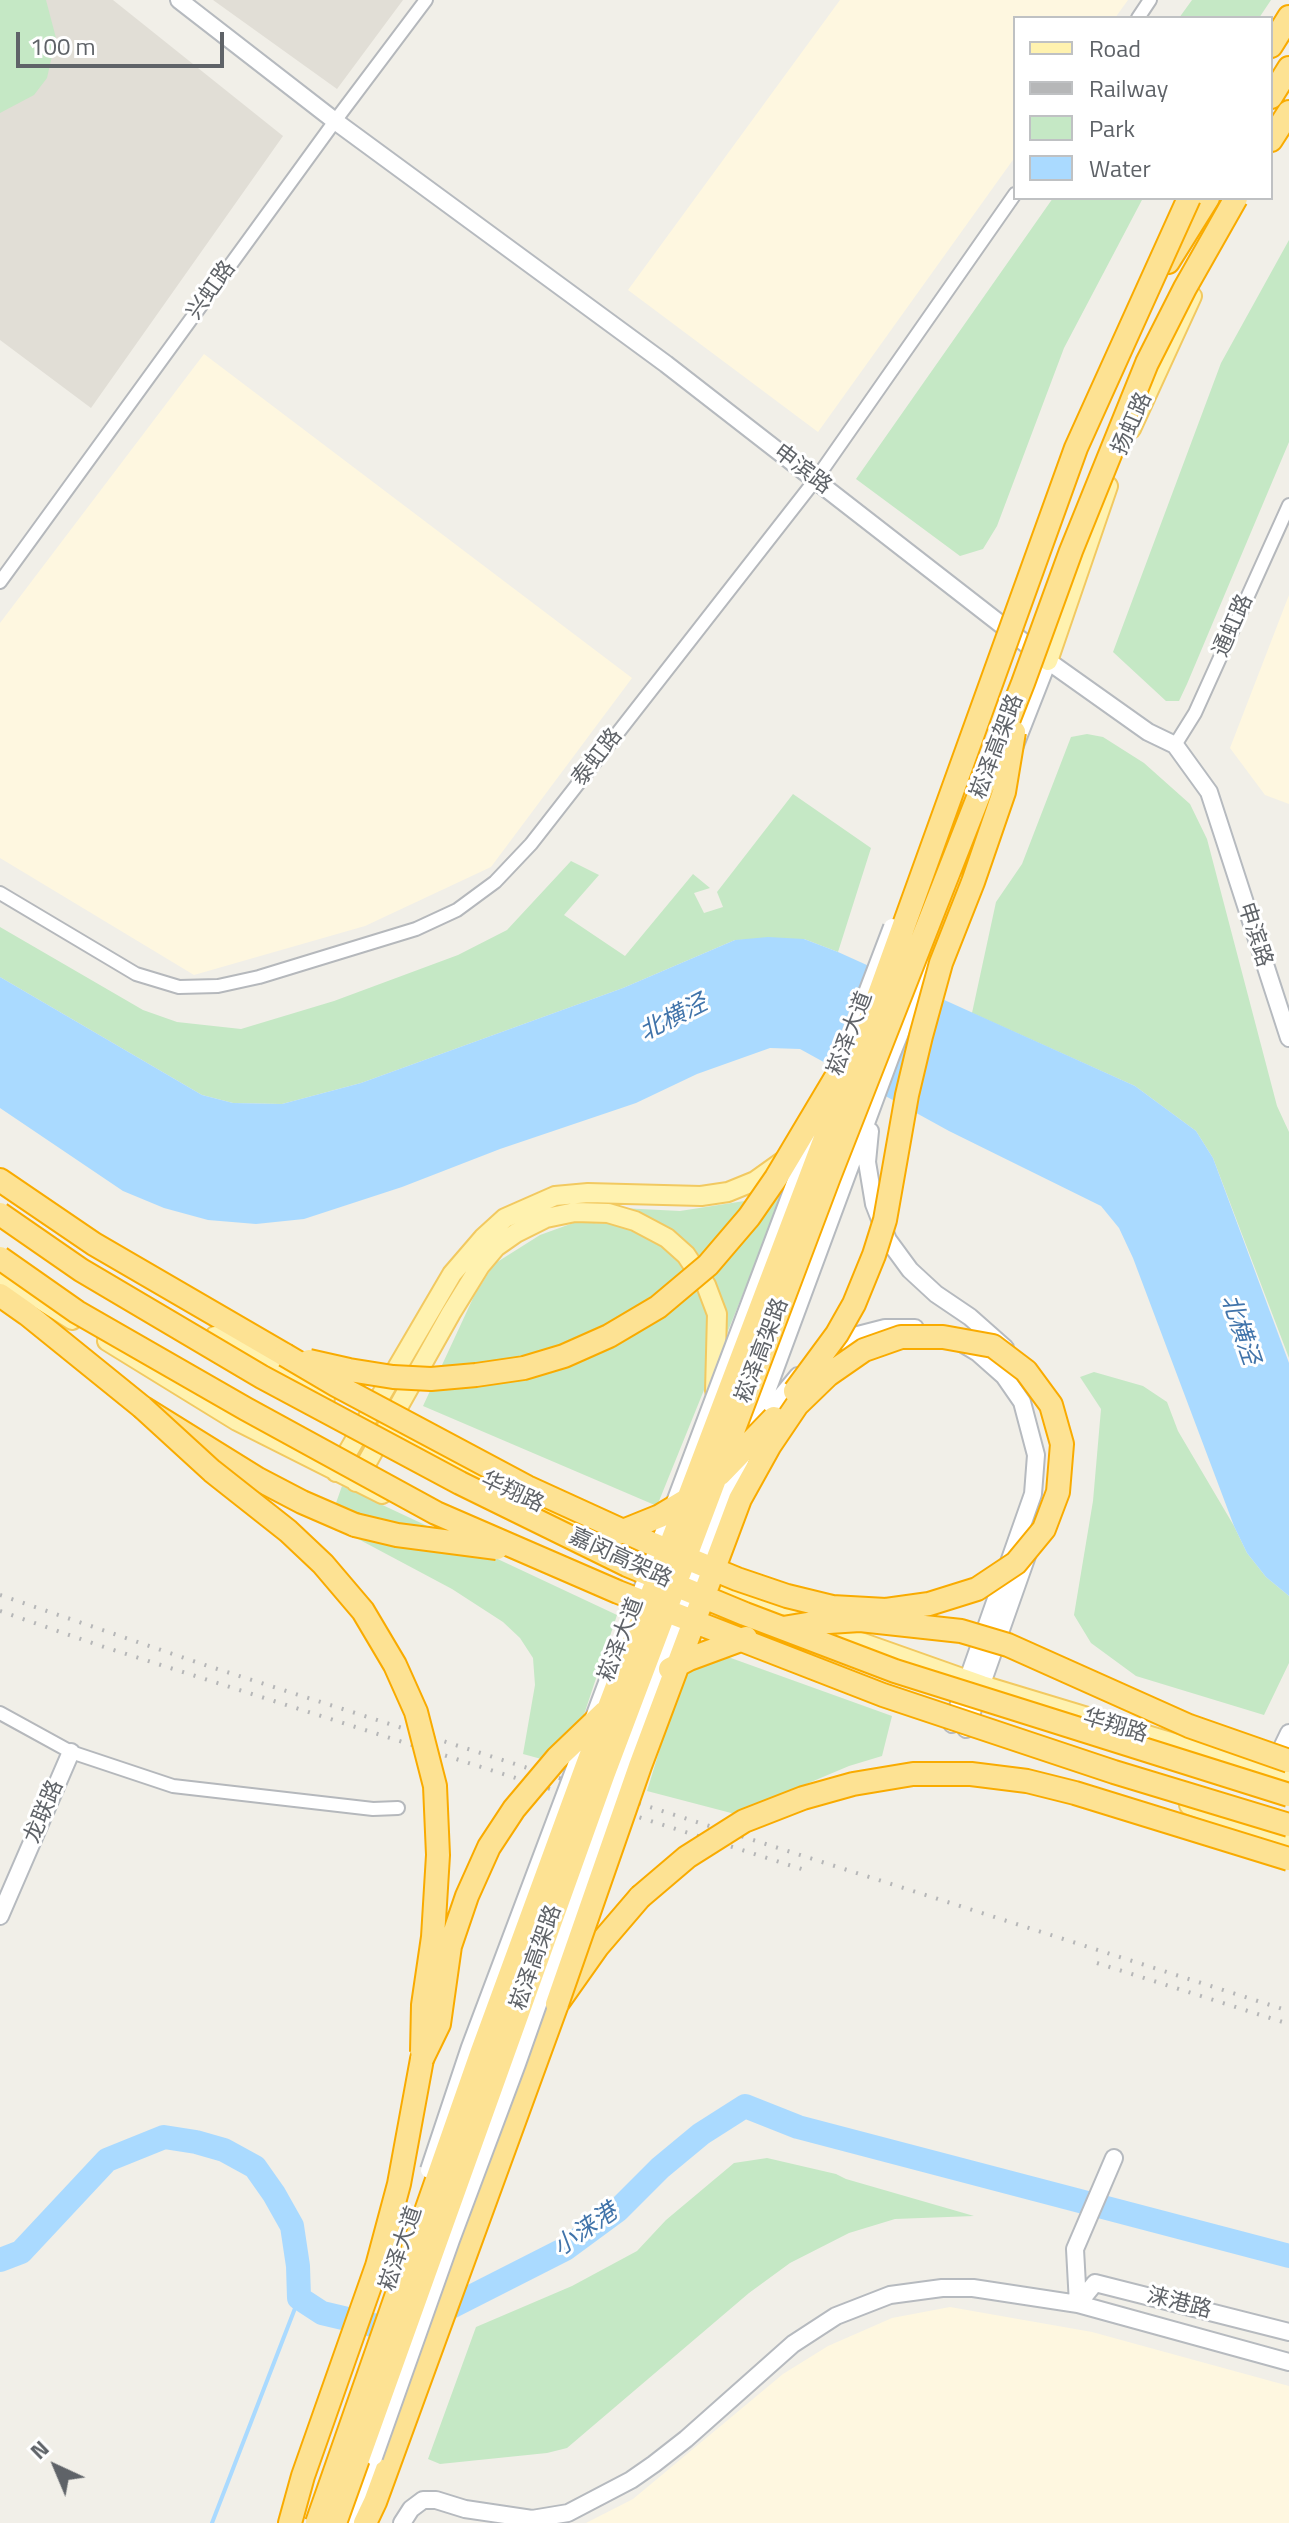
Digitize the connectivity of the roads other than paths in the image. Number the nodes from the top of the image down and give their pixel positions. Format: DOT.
graph roads {
  1 [pos="179,0"];
  2 [pos="426,0"];
  3 [pos="1289,17"];
  4 [pos="1289,29"];
  5 [pos="1273,43"];
  6 [pos="1273,55"];
  7 [pos="1289,68"];
  8 [pos="1273,94"];
  9 [pos="1289,112"];
  10 [pos="1289,120"];
  11 [pos="335,121"];
  12 [pos="1273,137"];
  13 [pos="1273,148"];
  14 [pos="1013,197"];
  15 [pos="1191,200"];
  16 [pos="1191,200"];
  17 [pos="1207,200"];
  18 [pos="1235,200"];
  19 [pos="1244,200"];
  20 [pos="1145,299"];
  21 [pos="816,479"];
  22 [pos="1289,505"];
  23 [pos="0,582"];
  24 [pos="1002,626"];
  25 [pos="1048,661"];
  26 [pos="1023,683"];
  27 [pos="1175,745"];
  28 [pos="0,893"];
  29 [pos="868,1025"];
  30 [pos="1289,1038"];
  31 [pos="873,1105"];
  32 [pos="816,1128"];
  33 [pos="0,1180"];
  34 [pos="0,1203"];
  35 [pos="0,1214"];
  36 [pos="0,1258"];
  37 [pos="0,1274"];
  38 [pos="0,1295"];
  39 [pos="285,1355"];
  40 [pos="715,1394"];
  41 [pos="142,1407"];
  42 [pos="365,1420"];
  43 [pos="385,1432"];
  44 [pos="751,1434"];
  45 [pos="336,1472"];
  46 [pos="356,1482"];
  47 [pos="974,1683"];
  48 [pos="0,1713"];
  49 [pos="959,1726"];
  50 [pos="1289,1733"];
  51 [pos="71,1752"];
  52 [pos="1280,1767"];
  53 [pos="1289,1778"];
  54 [pos="1289,1795"];
  55 [pos="398,1808"];
  56 [pos="1289,1825"];
  57 [pos="1289,1840"];
  58 [pos="1289,1859"];
  59 [pos="0,1916"];
  60 [pos="557,2004"];
  61 [pos="422,2059"];
  62 [pos="1114,2158"];
  63 [pos="1078,2304"];
  64 [pos="1289,2332"];
  65 [pos="1289,2362"];
  66 [pos="290,2523"];
  67 [pos="305,2523"];
  68 [pos="317,2523"];
  69 [pos="335,2523"];
  70 [pos="349,2523"];
  71 [pos="365,2523"];
  72 [pos="402,2523"];
  1 -- 11 [label="main road, 申滨路"];
  2 -- 11 [label="street, 兴虹路"];
  3 -- 5 [label="highway"];
  4 -- 6 [label="main road"];
  7 -- 8 [label="highway"];
  9 -- 12 [label="highway"];
  10 -- 13 [label="main road"];
  11 -- 21 [label="main road, 申滨路"];
  11 -- 23 [label="street, 兴虹路"];
  14 -- 21 [label="street, 泰虹路"];
  15 -- 20 [label="highway, bridge"];
  16 -- 24 [label="main road, 扬虹路"];
  17 -- 20 [label="highway, 崧泽高架路, bridge"];
  18 -- 26 [label="highway, 崧泽高架路, bridge"];
  19 -- 25 [label="main road, 扬虹路"];
  20 -- 29 [label="highway, 崧泽高架路, bridge"];
  21 -- 24 [label="main road, 申滨路"];
  21 -- 28 [label="street, 泰虹路"];
  22 -- 27 [label="street, 通虹路"];
  24 -- 25 [label="main road, 申滨路"];
  24 -- 32 [label="main road, 崧泽大道, bridge"];
  25 -- 27 [label="main road, 申滨路"];
  25 -- 31 [label="main road, 崧泽大道"];
  26 -- 41 [label="highway, bridge"];
  26 -- 69 [label="highway, 崧泽高架路, bridge"];
  27 -- 30 [label="main road, 申滨路"];
  29 -- 39 [label="highway, bridge"];
  29 -- 68 [label="highway, 崧泽高架路, bridge"];
  31 -- 44 [label="main road, 崧泽大道"];
  31 -- 47 [label="main road, bridge"];
  32 -- 40 [label="main road, 崧泽大道, bridge"];
  32 -- 42 [label="main road, bridge"];
  33 -- 39 [label="highway"];
  34 -- 42 [label="main road, 华翔路"];
  35 -- 54 [label="highway, 嘉闵高架路, bridge"];
  36 -- 56 [label="highway, 嘉闵高架路, bridge"];
  37 -- 45 [label="main road"];
  38 -- 41 [label="highway"];
  39 -- 60 [label="highway, bridge"];
  40 -- 43 [label="main road, bridge"];
  40 -- 67 [label="main road, 崧泽大道, bridge"];
  41 -- 61 [label="highway, bridge"];
  42 -- 43 [label="main road, 华翔路"];
  42 -- 45 [label="main road"];
  43 -- 46 [label="main road"];
  43 -- 47 [label="main road, 华翔路"];
  44 -- 47 [label="main road, bridge"];
  44 -- 70 [label="main road, 崧泽大道, bridge"];
  45 -- 46 [label="main road"];
  46 -- 49 [label="main road"];
  47 -- 49 [label="main road"];
  47 -- 52 [label="main road, 华翔路"];
  48 -- 51 [label="street"];
  49 -- 57 [label="main road"];
  50 -- 52 [label="main road"];
  51 -- 55 [label="street"];
  51 -- 59 [label="main road, 龙联路"];
  52 -- 53 [label="main road, 华翔路"];
  52 -- 61 [label="highway, bridge"];
  58 -- 60 [label="highway, bridge"];
  60 -- 71 [label="highway"];
  61 -- 66 [label="highway"];
  62 -- 63 [label="main road"];
  63 -- 64 [label="main road, 涞港路"];
  63 -- 65 [label="main road"];
  63 -- 72 [label="main road"];
}
